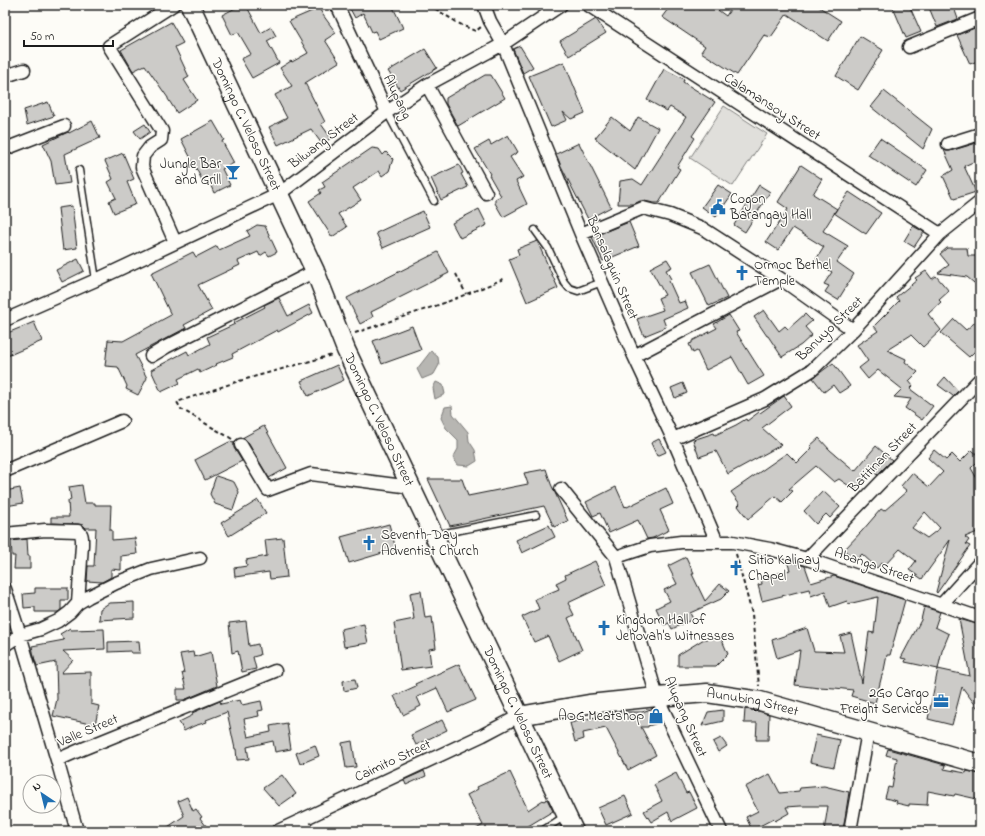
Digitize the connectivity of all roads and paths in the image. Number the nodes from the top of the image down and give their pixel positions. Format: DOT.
graph roads {
  1 [pos="172,5"];
  2 [pos="190,5"];
  3 [pos="337,5"];
  4 [pos="429,5"];
  5 [pos="484,5"];
  6 [pos="561,5"];
  7 [pos="592,6"];
  8 [pos="980,18"];
  9 [pos="490,21"];
  10 [pos="503,44"];
  11 [pos="909,46"];
  12 [pos="24,70"];
  13 [pos="5,76"];
  14 [pos="427,85"];
  15 [pos="387,112"];
  16 [pos="64,126"];
  17 [pos="980,134"];
  18 [pos="948,144"];
  19 [pos="5,149"];
  20 [pos="79,170"];
  21 [pos="486,193"];
  22 [pos="279,194"];
  23 [pos="434,200"];
  24 [pos="980,202"];
  25 [pos="535,230"];
  26 [pos="581,234"];
  27 [pos="940,234"];
  28 [pos="175,242"];
  29 [pos="315,271"];
  30 [pos="456,274"];
  31 [pos="506,278"];
  32 [pos="781,279"];
  33 [pos="96,280"];
  34 [pos="602,282"];
  35 [pos="466,294"];
  36 [pos="5,320"];
  37 [pos="853,330"];
  38 [pos="343,344"];
  39 [pos="151,356"];
  40 [pos="634,356"];
  41 [pos="980,379"];
  42 [pos="122,421"];
  43 [pos="673,439"];
  44 [pos="241,445"];
  45 [pos="5,472"];
  46 [pos="411,487"];
  47 [pos="561,489"];
  48 [pos="536,515"];
  49 [pos="5,534"];
  50 [pos="434,535"];
  51 [pos="717,542"];
  52 [pos="733,542"];
  53 [pos="616,557"];
  54 [pos="200,558"];
  55 [pos="807,559"];
  56 [pos="980,562"];
  57 [pos="5,589"];
  58 [pos="78,603"];
  59 [pos="941,605"];
  60 [pos="980,618"];
  61 [pos="20,635"];
  62 [pos="5,645"];
  63 [pos="275,671"];
  64 [pos="657,697"];
  65 [pos="760,701"];
  66 [pos="519,716"];
  67 [pos="868,732"];
  68 [pos="57,760"];
  69 [pos="980,764"];
  70 [pos="303,819"];
  71 [pos="570,823"];
  72 [pos="292,828"];
  73 [pos="77,831"];
  74 [pos="278,831"];
  75 [pos="312,831"];
  76 [pos="542,831"];
  77 [pos="721,831"];
  78 [pos="850,831"];
  1 -- 28 [label="street"];
  2 -- 22 [label="main road, Domingo C. Veloso Street"];
  3 -- 15 [label="street, Alupang"];
  4 -- 9 [label="path"];
  5 -- 9 [label="street, Bansalaguin Street"];
  6 -- 10 [label="street, Bilwang Street"];
  7 -- 27 [label="street, Calamansoy Street"];
  8 -- 11 [label="street"];
  9 -- 10 [label="street, Bansalaguin Street"];
  10 -- 14 [label="street, Bilwang Street"];
  10 -- 26 [label="street, Bansalaguin Street"];
  12 -- 13 [label="street"];
  14 -- 15 [label="street, Bilwang Street"];
  14 -- 21 [label="street"];
  15 -- 22 [label="street, Bilwang Street"];
  15 -- 23 [label="lane, Alupang"];
  16 -- 19 [label="street"];
  17 -- 18 [label="street"];
  20 -- 33 [label="lane"];
  22 -- 28 [label="street, Bilwang Street"];
  22 -- 29 [label="main road, Domingo C. Veloso Street"];
  24 -- 27 [label="street, Banuyo Street"];
  25 -- 34 [label="lane"];
  26 -- 32 [label="street"];
  26 -- 34 [label="street, Bansalaguin Street"];
  27 -- 37 [label="street, Banuyo Street"];
  28 -- 33 [label="street, Bilwang Street"];
  29 -- 38 [label="main road, Domingo C. Veloso Street"];
  29 -- 39 [label="street"];
  30 -- 35 [label="path"];
  31 -- 35 [label="path"];
  32 -- 37 [label="street"];
  32 -- 40 [label="street"];
  33 -- 36 [label="street, Bilwang Street"];
  34 -- 40 [label="street, Bansalaguin Street"];
  35 -- 38 [label="path"];
  37 -- 43 [label="street, Banuyo Street"];
  38 -- 44 [label="path"];
  38 -- 46 [label="main road, Domingo C. Veloso Street"];
  40 -- 43 [label="street, Bansalaguin Street"];
  41 -- 55 [label="street, Batitinan Street"];
  42 -- 45 [label="street"];
  43 -- 51 [label="street, Bansalaguin Street"];
  44 -- 46 [label="street"];
  46 -- 50 [label="main road, Domingo C. Veloso Street"];
  47 -- 53 [label="street, Alupang Street"];
  48 -- 50 [label="lane"];
  49 -- 58 [label="street"];
  50 -- 66 [label="main road, Domingo C. Veloso Street"];
  51 -- 52 [label="street, Abanga Street"];
  51 -- 53 [label="street, Abanga Street"];
  52 -- 55 [label="street, Abanga Street"];
  52 -- 65 [label="path"];
  53 -- 64 [label="street, Alupang Street"];
  54 -- 58 [label="street"];
  55 -- 59 [label="street, Abanga Street"];
  56 -- 59 [label="street"];
  57 -- 61 [label="street, Valle Street"];
  58 -- 61 [label="street"];
  59 -- 60 [label="street, Abanga Street"];
  61 -- 62 [label="street"];
  61 -- 68 [label="street, Valle Street"];
  63 -- 68 [label="street, Valle Street"];
  64 -- 65 [label="main road, Aunubing Street"];
  64 -- 66 [label="main road, Aunubing Street"];
  64 -- 77 [label="street, Alupang Street"];
  65 -- 67 [label="main road, Aunubing Street"];
  66 -- 70 [label="street, Caimito Street"];
  66 -- 71 [label="main road, Domingo C. Veloso Street"];
  67 -- 69 [label="main road, Aunubing Street"];
  67 -- 78 [label="street"];
  68 -- 73 [label="street"];
  70 -- 72 [label="street, Caimito Street"];
  70 -- 75 [label="lane"];
  71 -- 76 [label="lane"];
  72 -- 74 [label="street, Caimito Street"];
}
